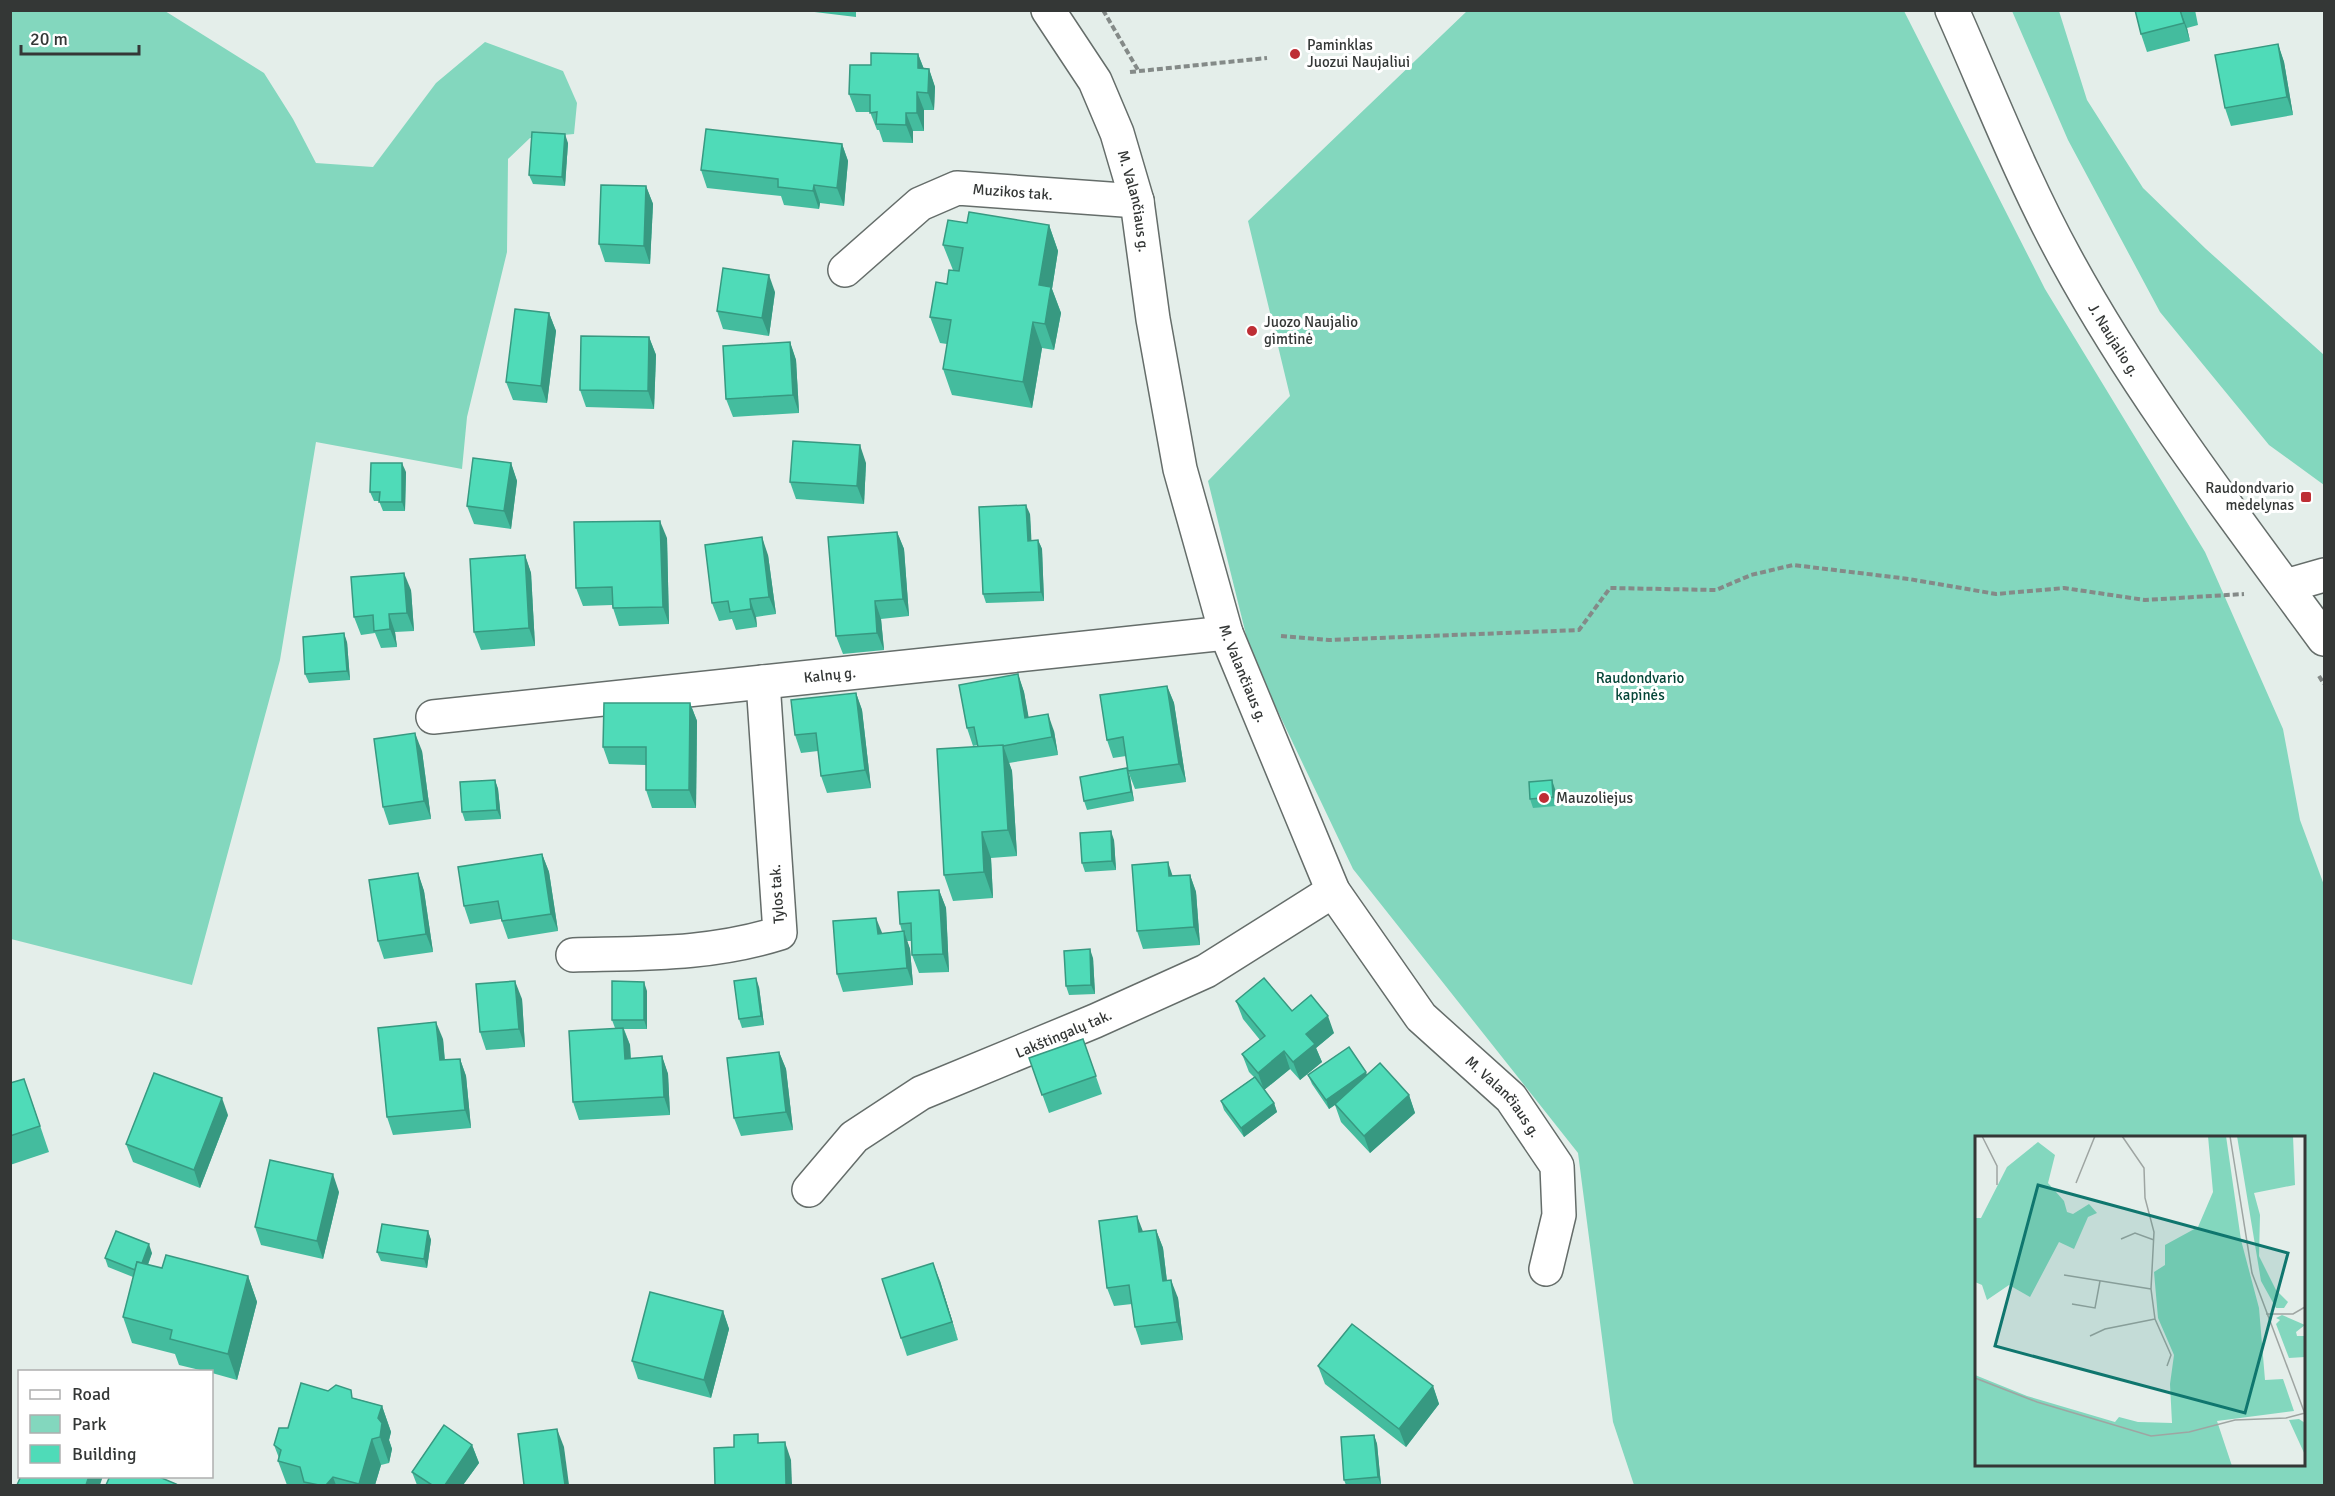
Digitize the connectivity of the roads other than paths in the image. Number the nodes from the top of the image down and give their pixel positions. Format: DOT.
graph roads {
  1 [pos="1048,10"];
  2 [pos="1953,10"];
  3 [pos="1137,201"];
  4 [pos="845,270"];
  5 [pos="2325,575"];
  6 [pos="2286,586"];
  7 [pos="1226,633"];
  8 [pos="2325,639"];
  9 [pos="763,682"];
  10 [pos="433,717"];
  11 [pos="1333,891"];
  12 [pos="573,955"];
  13 [pos="809,1190"];
  14 [pos="1546,1269"];
  1 -- 3 [label="street, M. Valančiaus g."];
  2 -- 6 [label="street, J. Naujalio g."];
  3 -- 4 [label="street, Muzikos tak."];
  3 -- 7 [label="street, M. Valančiaus g."];
  5 -- 6 [label="street"];
  6 -- 8 [label="street, J. Naujalio g."];
  7 -- 9 [label="street, Kalnų g."];
  7 -- 11 [label="street, M. Valančiaus g."];
  9 -- 10 [label="street, Kalnų g."];
  9 -- 12 [label="street, Tylos tak."];
  11 -- 13 [label="street, Lakštingalų tak."];
  11 -- 14 [label="street, M. Valančiaus g."];
}
